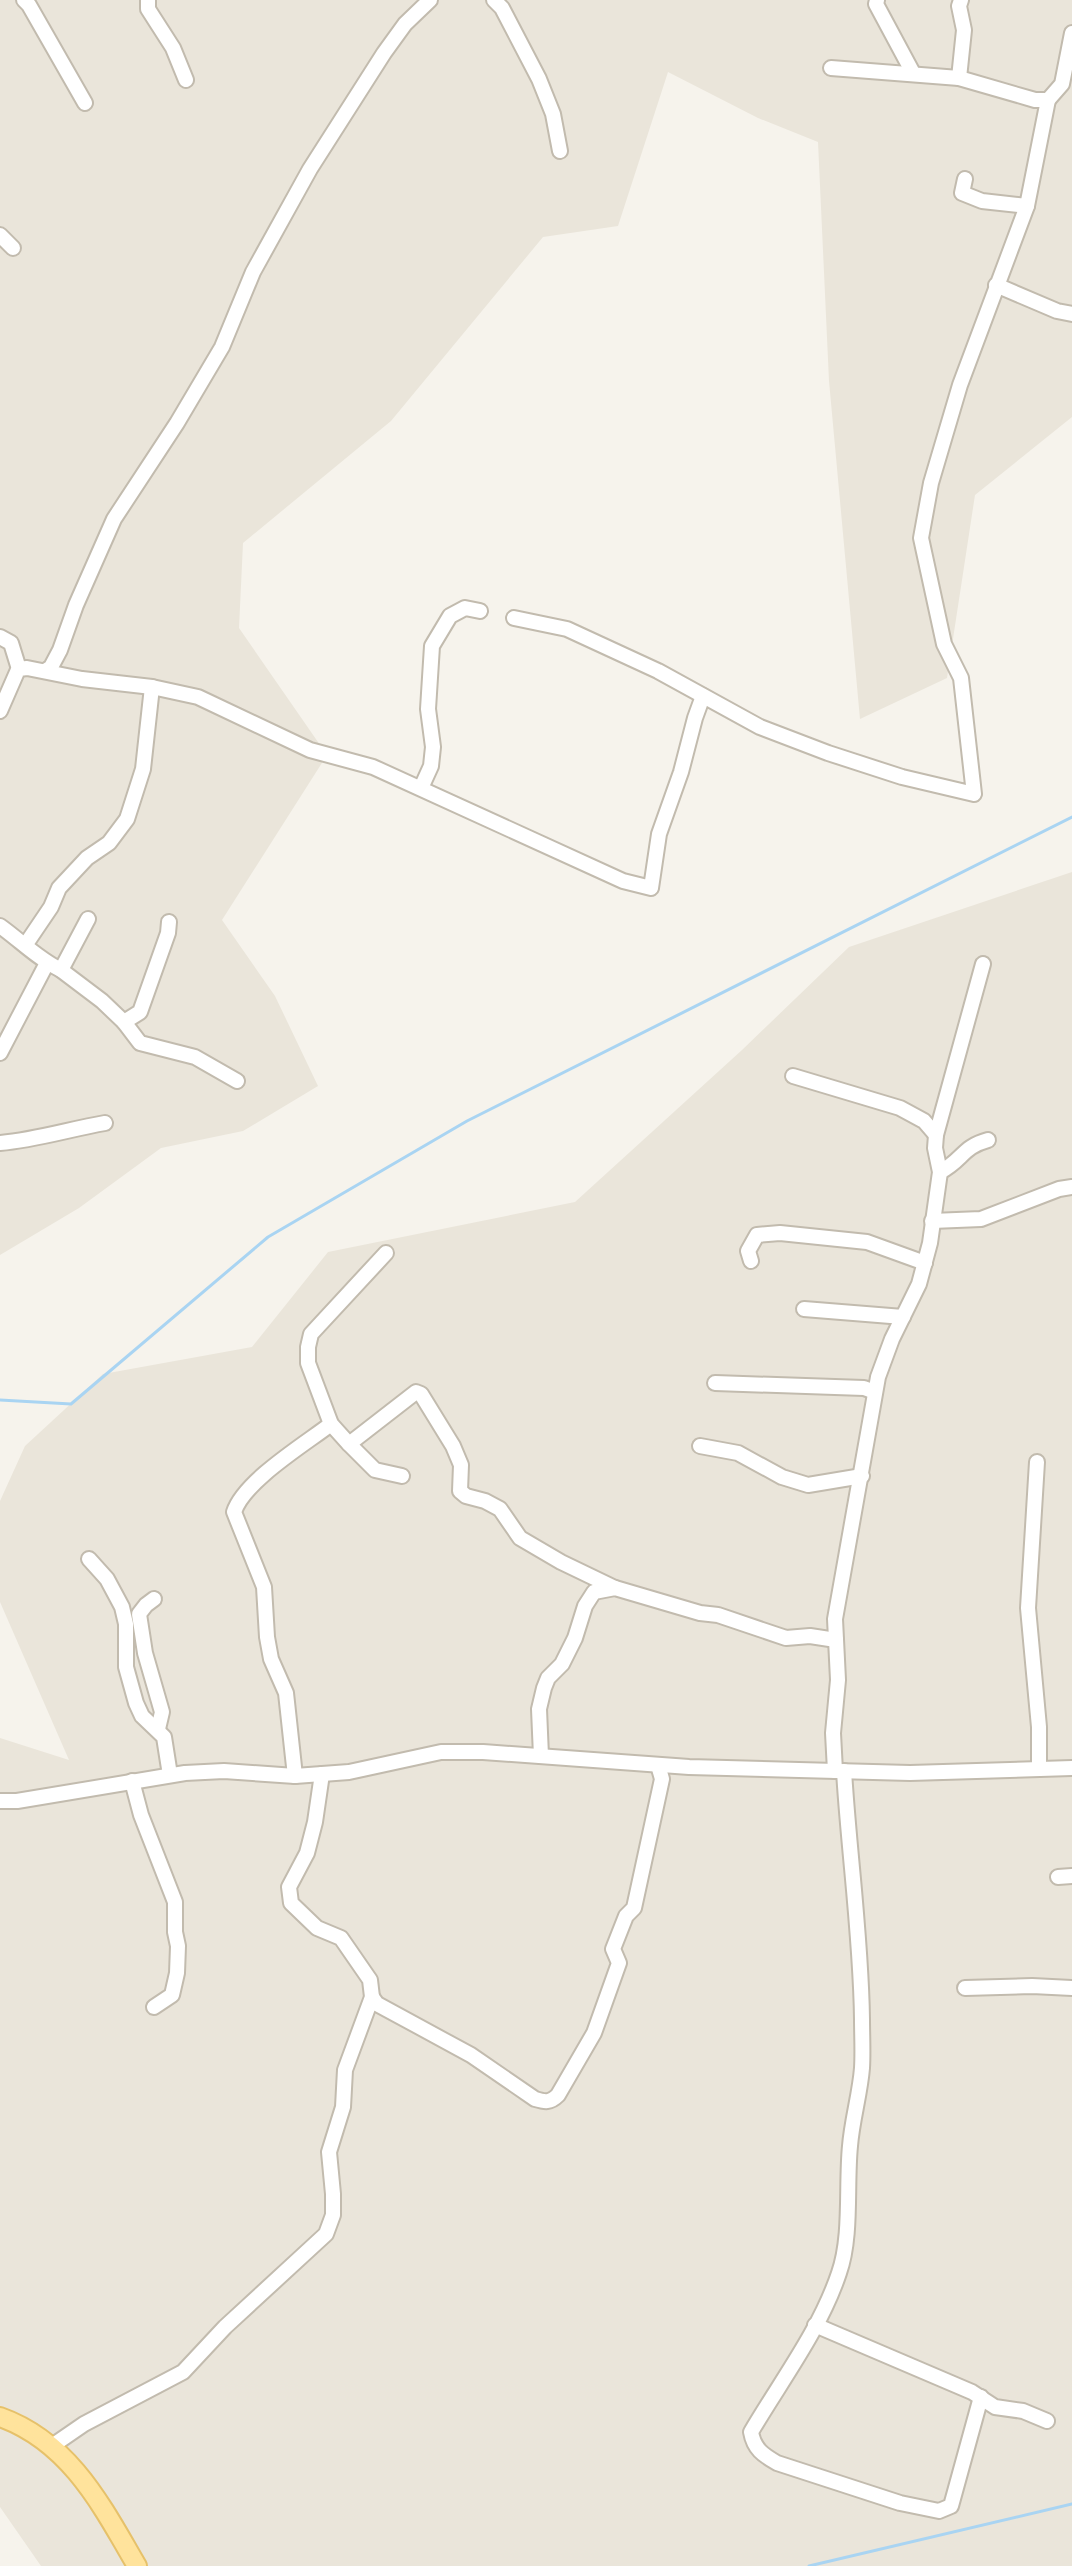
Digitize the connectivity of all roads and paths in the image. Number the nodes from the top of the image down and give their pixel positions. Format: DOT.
graph roads {
  1 [pos="24,0"];
  2 [pos="148,0"];
  3 [pos="430,0"];
  4 [pos="494,0"];
  5 [pos="877,0"];
  6 [pos="961,0"];
  7 [pos="1072,33"];
  8 [pos="831,68"];
  9 [pos="913,73"];
  10 [pos="959,78"];
  11 [pos="186,80"];
  12 [pos="1048,100"];
  13 [pos="85,103"];
  14 [pos="560,151"];
  15 [pos="965,179"];
  16 [pos="1027,206"];
  17 [pos="0,235"];
  18 [pos="13,248"];
  19 [pos="996,285"];
  20 [pos="1072,314"];
  21 [pos="480,611"];
  22 [pos="514,618"];
  23 [pos="0,637"];
  24 [pos="19,669"];
  25 [pos="45,671"];
  26 [pos="152,687"];
  27 [pos="703,696"];
  28 [pos="0,711"];
  29 [pos="421,788"];
  30 [pos="88,919"];
  31 [pos="169,922"];
  32 [pos="0,926"];
  33 [pos="26,944"];
  34 [pos="47,963"];
  35 [pos="983,964"];
  36 [pos="61,970"];
  37 [pos="124,1022"];
  38 [pos="0,1053"];
  39 [pos="793,1076"];
  40 [pos="237,1081"];
  41 [pos="105,1123"];
  42 [pos="936,1135"];
  43 [pos="988,1140"];
  44 [pos="0,1143"];
  45 [pos="940,1172"];
  46 [pos="1072,1187"];
  47 [pos="932,1221"];
  48 [pos="386,1253"];
  49 [pos="751,1261"];
  50 [pos="925,1263"];
  51 [pos="804,1309"];
  52 [pos="903,1317"];
  53 [pos="715,1383"];
  54 [pos="875,1392"];
  55 [pos="331,1424"];
  56 [pos="349,1444"];
  57 [pos="700,1446"];
  58 [pos="1037,1462"];
  59 [pos="402,1476"];
  60 [pos="862,1476"];
  61 [pos="89,1559"];
  62 [pos="615,1588"];
  63 [pos="154,1599"];
  64 [pos="836,1640"];
  65 [pos="158,1729"];
  66 [pos="541,1756"];
  67 [pos="658,1765"];
  68 [pos="1072,1768"];
  69 [pos="1039,1769"];
  70 [pos="840,1771"];
  71 [pos="322,1774"];
  72 [pos="170,1775"];
  73 [pos="295,1776"];
  74 [pos="132,1781"];
  75 [pos="0,1801"];
  76 [pos="965,1988"];
  77 [pos="1072,1988"];
  78 [pos="372,1997"];
  79 [pos="154,2007"];
  80 [pos="815,2325"];
  81 [pos="981,2397"];
  82 [pos="0,2417"];
  83 [pos="1047,2421"];
  84 [pos="52,2446"];
  85 [pos="137,2566"];
  1 -- 13 [label="street"];
  2 -- 11 [label="street"];
  3 -- 25 [label="street"];
  4 -- 14 [label="street"];
  5 -- 9 [label="street"];
  6 -- 10 [label="street"];
  7 -- 12 [label="street"];
  8 -- 9 [label="street"];
  9 -- 10 [label="street"];
  10 -- 12 [label="street"];
  12 -- 16 [label="street"];
  15 -- 16 [label="street"];
  16 -- 19 [label="street"];
  17 -- 18 [label="street"];
  19 -- 20 [label="street"];
  19 -- 27 [label="street"];
  21 -- 29 [label="street"];
  22 -- 27 [label="street"];
  23 -- 24 [label="street"];
  24 -- 25 [label="street"];
  24 -- 28 [label="street"];
  25 -- 26 [label="street"];
  26 -- 29 [label="street"];
  26 -- 33 [label="street"];
  27 -- 29 [label="street"];
  30 -- 36 [label="street"];
  31 -- 37 [label="street"];
  32 -- 33 [label="street"];
  33 -- 34 [label="street"];
  34 -- 36 [label="street"];
  34 -- 38 [label="street"];
  35 -- 42 [label="street"];
  36 -- 37 [label="street"];
  37 -- 40 [label="street"];
  39 -- 42 [label="street"];
  41 -- 44 [label="street"];
  42 -- 45 [label="street"];
  43 -- 45 [label="street"];
  45 -- 47 [label="street"];
  46 -- 47 [label="street"];
  47 -- 50 [label="street"];
  48 -- 55 [label="street"];
  49 -- 50 [label="street"];
  50 -- 52 [label="street"];
  51 -- 52 [label="street"];
  52 -- 54 [label="street"];
  53 -- 54 [label="street"];
  54 -- 60 [label="street"];
  55 -- 56 [label="street"];
  55 -- 73 [label="street"];
  56 -- 59 [label="street"];
  56 -- 62 [label="street"];
  57 -- 60 [label="street"];
  58 -- 69 [label="street"];
  60 -- 64 [label="street"];
  61 -- 65 [label="street"];
  62 -- 64 [label="street"];
  62 -- 66 [label="street"];
  63 -- 65 [label="street"];
  64 -- 70 [label="street"];
  65 -- 72 [label="street"];
  66 -- 67 [label="street"];
  66 -- 71 [label="street"];
  67 -- 70 [label="street"];
  67 -- 78 [label="street"];
  68 -- 69 [label="street"];
  69 -- 70 [label="street"];
  70 -- 80 [label="street"];
  71 -- 73 [label="street"];
  71 -- 78 [label="street"];
  72 -- 73 [label="street"];
  72 -- 74 [label="street"];
  74 -- 75 [label="street"];
  74 -- 79 [label="street"];
  76 -- 77 [label="street"];
  78 -- 84 [label="street"];
  80 -- 81 [label="street"];
  80 -- 81 [label="street"];
  81 -- 83 [label="street"];
  82 -- 84 [label="main road"];
  84 -- 85 [label="main road"];
}
